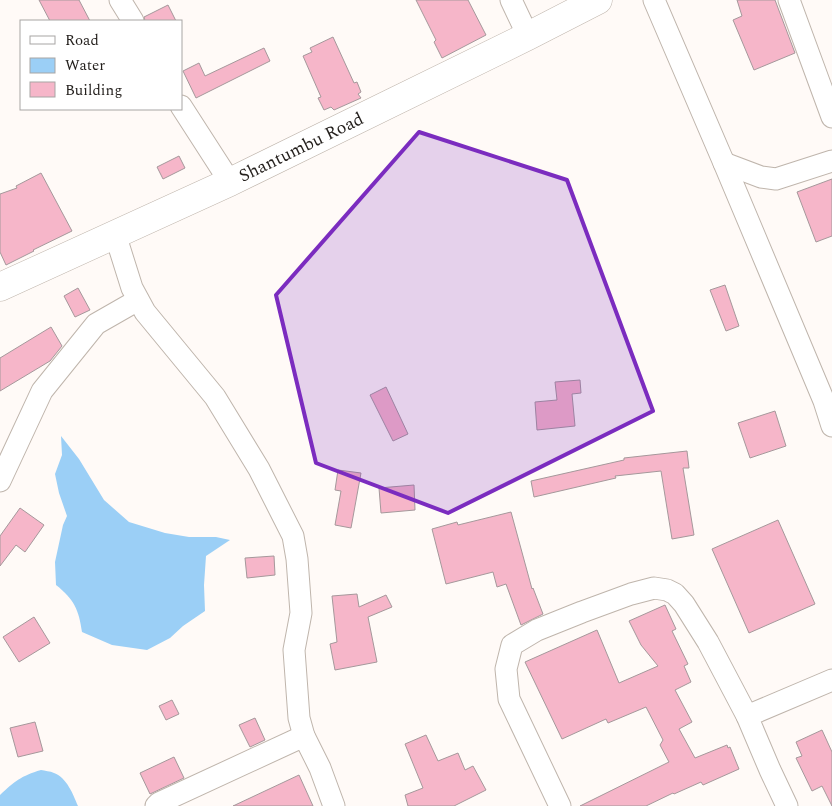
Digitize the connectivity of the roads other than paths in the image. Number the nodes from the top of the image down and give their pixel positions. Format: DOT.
graph roads {
  1 [pos="120,0"];
  2 [pos="511,0"];
  3 [pos="598,0"];
  4 [pos="654,0"];
  5 [pos="789,0"];
  6 [pos="132,20"];
  7 [pos="528,36"];
  8 [pos="182,108"];
  9 [pos="832,117"];
  10 [pos="832,161"];
  11 [pos="724,163"];
  12 [pos="230,182"];
  13 [pos="115,234"];
  14 [pos="0,287"];
  15 [pos="138,300"];
  16 [pos="832,426"];
  17 [pos="0,481"];
  18 [pos="832,680"];
  19 [pos="747,716"];
  20 [pos="304,736"];
  21 [pos="156,806"];
  22 [pos="334,806"];
  23 [pos="560,806"];
  24 [pos="787,806"];
  1 -- 6 [label="street"];
  2 -- 7 [label="street"];
  3 -- 7 [label="street, Shantumbu Road"];
  4 -- 11 [label="street"];
  5 -- 9 [label="street"];
  7 -- 12 [label="street, Shantumbu Road"];
  8 -- 12 [label="street"];
  10 -- 11 [label="street"];
  11 -- 16 [label="street"];
  12 -- 13 [label="street, Shantumbu Road"];
  13 -- 14 [label="street, Shantumbu Road"];
  13 -- 15 [label="street"];
  15 -- 17 [label="street"];
  15 -- 20 [label="street"];
  18 -- 19 [label="street"];
  19 -- 23 [label="street"];
  19 -- 24 [label="street"];
  20 -- 21 [label="street"];
  20 -- 22 [label="street"];
}
